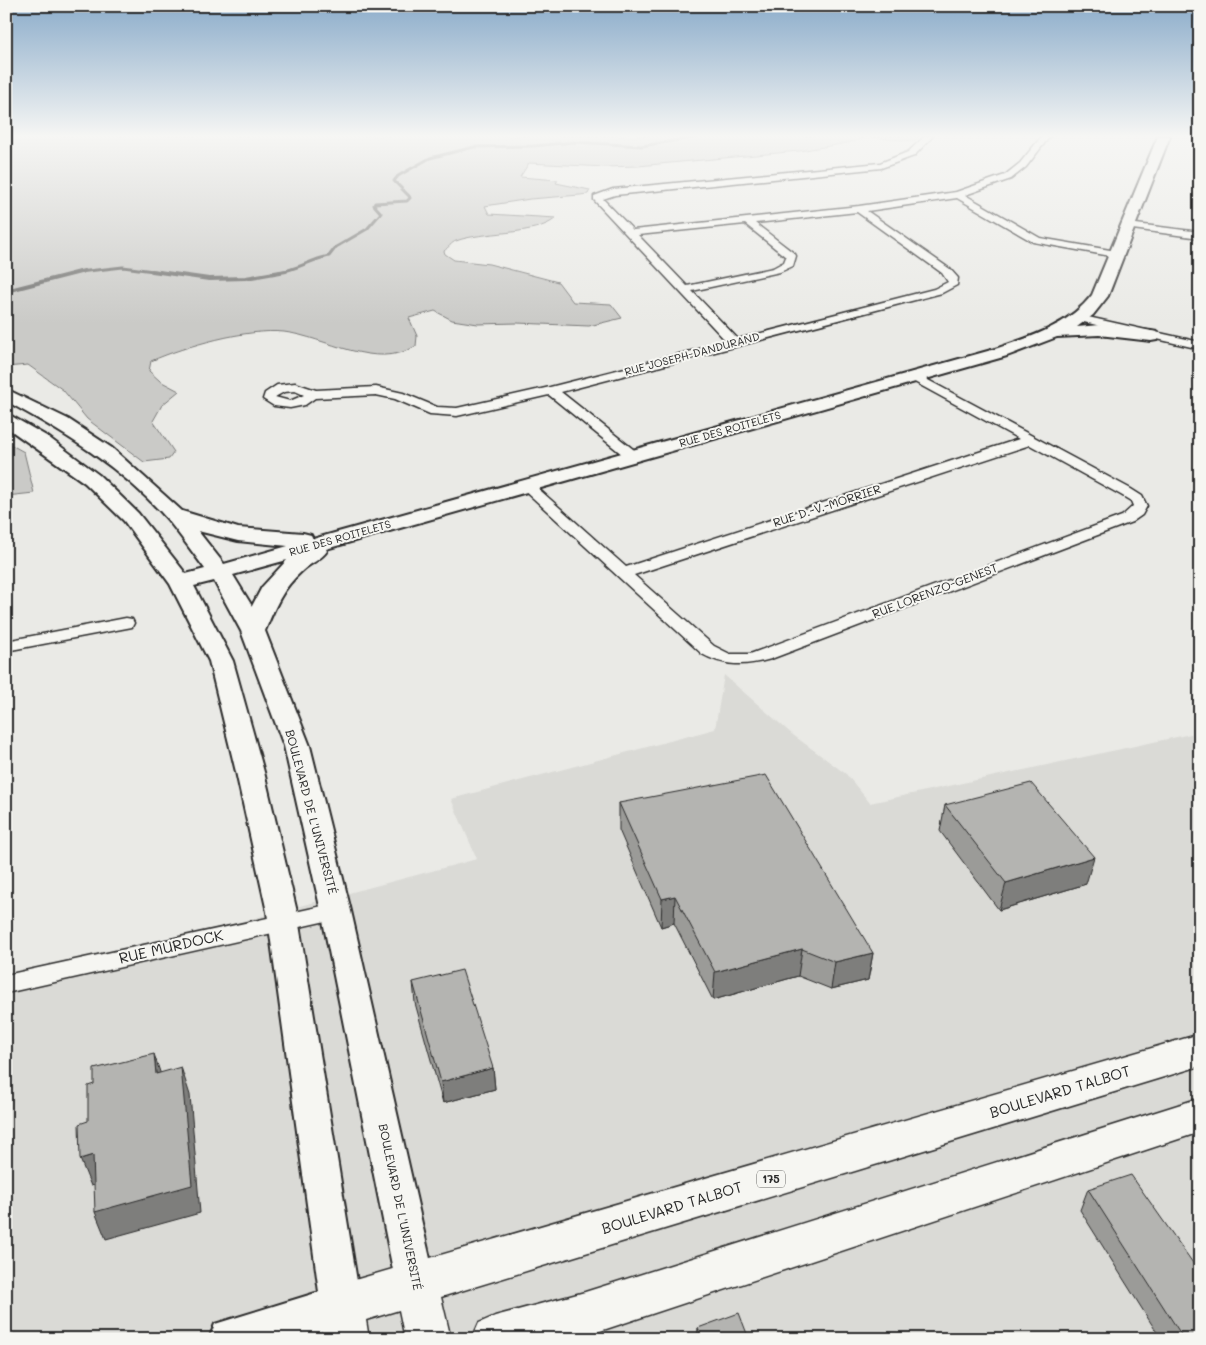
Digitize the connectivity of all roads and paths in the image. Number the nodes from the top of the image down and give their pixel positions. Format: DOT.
graph roads {
  1 [pos="598,199"];
  2 [pos="931,199"];
  3 [pos="965,199"];
  4 [pos="1139,199"];
  5 [pos="859,209"];
  6 [pos="746,220"];
  7 [pos="1128,226"];
  8 [pos="630,233"];
  9 [pos="1200,235"];
  10 [pos="1116,254"];
  11 [pos="683,290"];
  12 [pos="1100,296"];
  13 [pos="1082,316"];
  14 [pos="1051,333"];
  15 [pos="1155,334"];
  16 [pos="1200,342"];
  17 [pos="735,343"];
  18 [pos="1200,346"];
  19 [pos="913,376"];
  20 [pos="551,391"];
  21 [pos="6,394"];
  22 [pos="311,394"];
  23 [pos="6,419"];
  24 [pos="1031,440"];
  25 [pos="633,456"];
  26 [pos="527,486"];
  27 [pos="175,515"];
  28 [pos="331,541"];
  29 [pos="219,572"];
  30 [pos="623,573"];
  31 [pos="181,583"];
  32 [pos="126,624"];
  33 [pos="253,631"];
  34 [pos="6,646"];
  35 [pos="336,910"];
  36 [pos="283,922"];
  37 [pos="6,984"];
  38 [pos="1200,1050"];
  39 [pos="1200,1115"];
  40 [pos="416,1285"];
  41 [pos="344,1322"];
  42 [pos="230,1339"];
  43 [pos="428,1339"];
  44 [pos="495,1339"];
  1 -- 8 [label="street"];
  2 -- 5 [label="street"];
  3 -- 10 [label="street"];
  4 -- 7 [label="main road, RUE DES ROITELETS"];
  5 -- 6 [label="street"];
  5 -- 17 [label="street, RUE JOSEPH-DANDURAND"];
  6 -- 8 [label="street"];
  6 -- 11 [label="street"];
  7 -- 9 [label="street"];
  7 -- 10 [label="main road, RUE DES ROITELETS"];
  8 -- 11 [label="street"];
  10 -- 12 [label="main road, RUE DES ROITELETS"];
  11 -- 17 [label="street"];
  12 -- 13 [label="main road, RUE DES ROITELETS"];
  12 -- 15 [label="main road"];
  13 -- 14 [label="main road, RUE DES ROITELETS"];
  13 -- 15 [label="street"];
  14 -- 15 [label="main road"];
  14 -- 19 [label="main road, RUE DES ROITELETS"];
  15 -- 16 [label="street"];
  15 -- 18 [label="street"];
  17 -- 20 [label="street, RUE JOSEPH-DANDURAND"];
  19 -- 24 [label="street, RUE LORENZO-GENEST"];
  19 -- 25 [label="main road, RUE DES ROITELETS"];
  20 -- 22 [label="street, RUE JOSEPH-DANDURAND"];
  20 -- 25 [label="street"];
  21 -- 27 [label="main road, BOULEVARD DE L'UNIVERSITÉ"];
  23 -- 31 [label="main road"];
  24 -- 30 [label="street, RUE D.-V.-MORRIER"];
  24 -- 30 [label="street, RUE LORENZO-GENEST"];
  25 -- 26 [label="main road, RUE DES ROITELETS"];
  26 -- 28 [label="main road, RUE DES ROITELETS"];
  26 -- 30 [label="street, RUE LORENZO-GENEST"];
  27 -- 28 [label="main road"];
  27 -- 29 [label="main road, BOULEVARD DE L'UNIVERSITÉ"];
  28 -- 29 [label="main road, RUE DES ROITELETS"];
  28 -- 33 [label="main road"];
  29 -- 31 [label="main road, RUE DES ROITELETS"];
  29 -- 33 [label="main road, BOULEVARD DE L'UNIVERSITÉ"];
  31 -- 36 [label="main road"];
  32 -- 34 [label="street"];
  33 -- 35 [label="main road, BOULEVARD DE L'UNIVERSITÉ"];
  35 -- 36 [label="street, RUE MURDOCK"];
  35 -- 40 [label="main road, BOULEVARD DE L'UNIVERSITÉ"];
  36 -- 37 [label="street, RUE MURDOCK"];
  36 -- 41 [label="main road"];
  38 -- 40 [label="main road, BOULEVARD TALBOT / 175"];
  39 -- 44 [label="main road"];
  40 -- 41 [label="main road, BOULEVARD TALBOT / 175"];
  40 -- 43 [label="main road, BOULEVARD DE L'UNIVERSITÉ"];
  41 -- 42 [label="main road, BOULEVARD TALBOT"];
}
